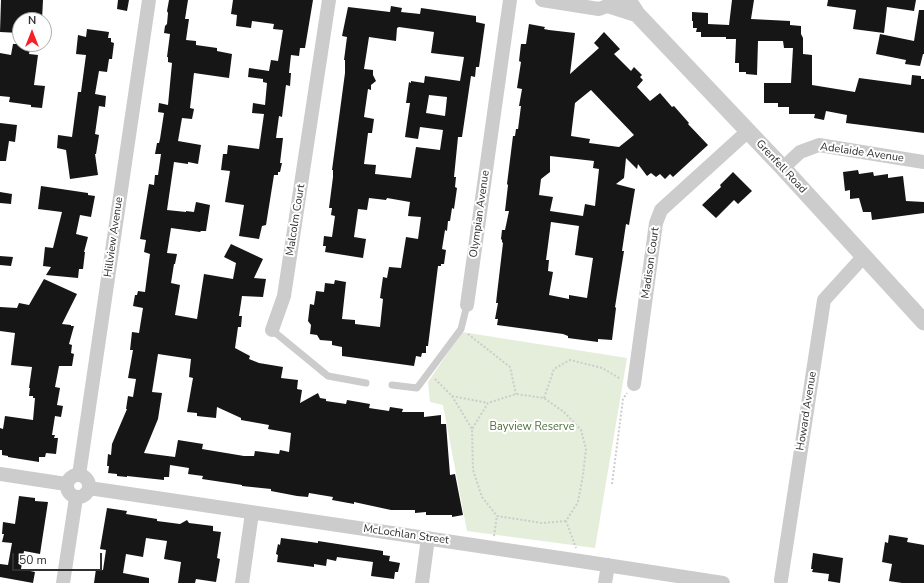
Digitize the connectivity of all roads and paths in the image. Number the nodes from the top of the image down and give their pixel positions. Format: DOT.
graph roads {
  1 [pos="149,0"];
  2 [pos="329,0"];
  3 [pos="510,0"];
  4 [pos="542,0"];
  5 [pos="578,2"];
  6 [pos="614,2"];
  7 [pos="748,132"];
  8 [pos="924,162"];
  9 [pos="783,168"];
  10 [pos="864,256"];
  11 [pos="468,305"];
  12 [pos="924,322"];
  13 [pos="461,329"];
  14 [pos="272,330"];
  15 [pos="428,372"];
  16 [pos="366,383"];
  17 [pos="634,384"];
  18 [pos="392,385"];
  19 [pos="516,394"];
  20 [pos="452,396"];
  21 [pos="544,398"];
  22 [pos="488,403"];
  23 [pos="472,428"];
  24 [pos="0,474"];
  25 [pos="79,475"];
  26 [pos="66,484"];
  27 [pos="612,484"];
  28 [pos="89,488"];
  29 [pos="76,498"];
  30 [pos="252,512"];
  31 [pos="497,516"];
  32 [pos="566,521"];
  33 [pos="428,538"];
  34 [pos="492,547"];
  35 [pos="580,561"];
  36 [pos="608,565"];
  37 [pos="780,582"];
  38 [pos="63,583"];
  39 [pos="242,583"];
  40 [pos="422,583"];
  41 [pos="605,583"];
  42 [pos="723,583"];
  1 -- 25 [label="street, Hillview Avenue"];
  2 -- 14 [label="street, Malcolm Court"];
  3 -- 11 [label="street, Olympian Avenue"];
  4 -- 5 [label="street"];
  5 -- 6 [label="street"];
  6 -- 7 [label="street, Grenfell Road"];
  7 -- 9 [label="street, Grenfell Road"];
  7 -- 17 [label="street, Madison Court"];
  8 -- 9 [label="street, Adelaide Avenue"];
  9 -- 10 [label="street, Grenfell Road"];
  10 -- 12 [label="street, Grenfell Road"];
  10 -- 37 [label="street, Howard Avenue"];
  11 -- 13 [label="lane, Olympian Avenue"];
  13 -- 15 [label="lane, Olympian Avenue"];
  13 -- 19 [label="path"];
  14 -- 16 [label="lane, Malcolm Court"];
  15 -- 18 [label="lane, Olympian Avenue"];
  15 -- 20 [label="path"];
  17 -- 21 [label="path"];
  17 -- 27 [label="path"];
  19 -- 21 [label="path"];
  19 -- 22 [label="path"];
  20 -- 22 [label="path"];
  20 -- 23 [label="path"];
  21 -- 32 [label="path"];
  22 -- 23 [label="path"];
  23 -- 31 [label="path"];
  24 -- 26 [label="street"];
  25 -- 26 [label="street"];
  25 -- 28 [label="street"];
  26 -- 29 [label="street"];
  28 -- 29 [label="street"];
  28 -- 30 [label="street, McLochlan Street"];
  29 -- 38 [label="street"];
  30 -- 33 [label="street, McLochlan Street"];
  30 -- 39 [label="street"];
  31 -- 32 [label="path"];
  31 -- 34 [label="path"];
  32 -- 35 [label="path"];
  33 -- 34 [label="street, McLochlan Street"];
  33 -- 40 [label="street"];
  34 -- 35 [label="street, McLochlan Street"];
  35 -- 36 [label="street, McLochlan Street"];
  36 -- 41 [label="street"];
  36 -- 42 [label="street, McLochlan Street"];
}
